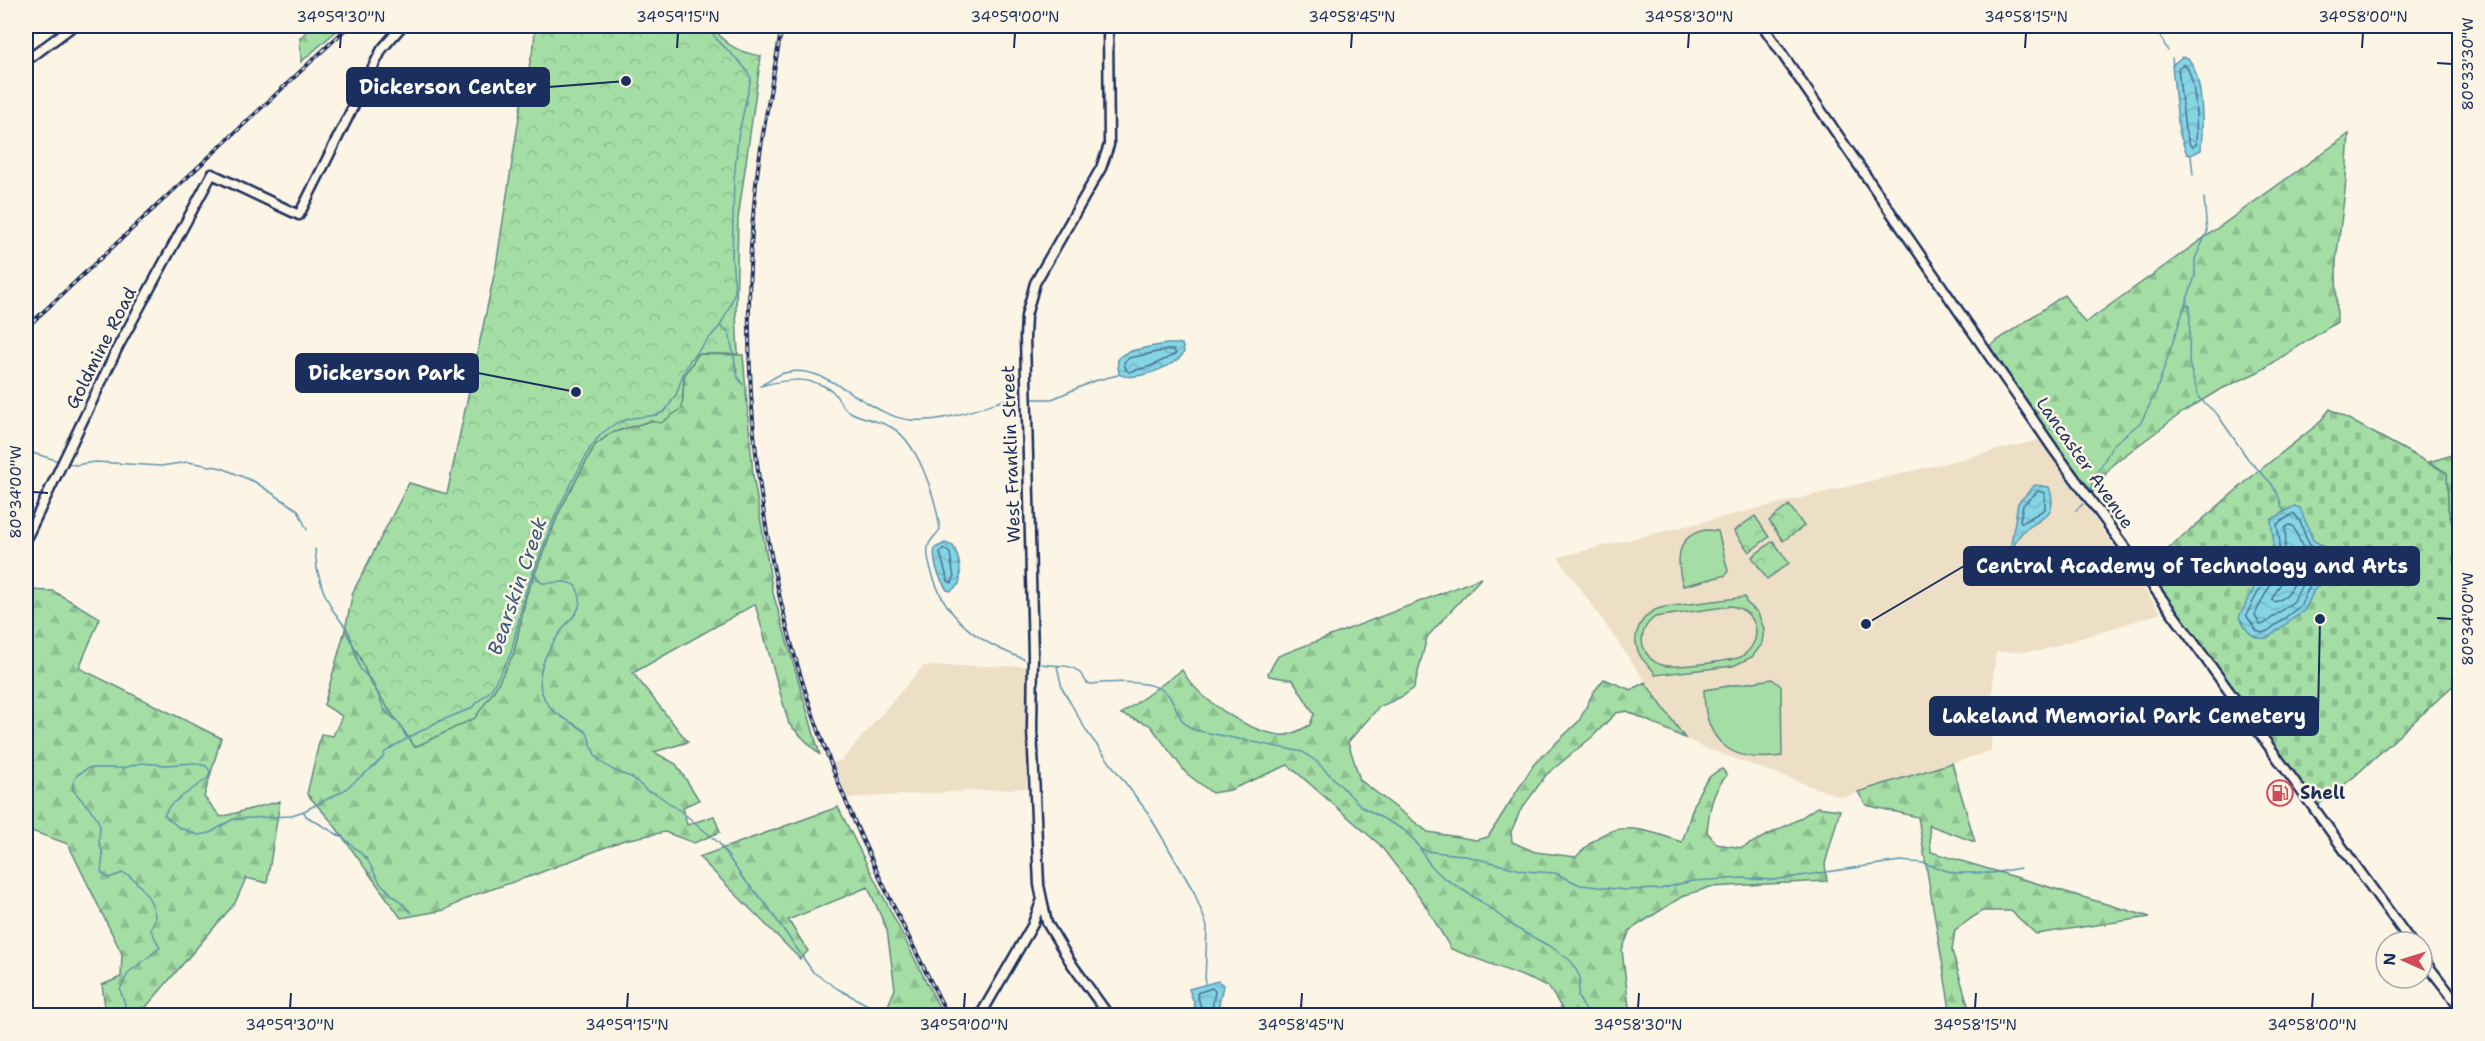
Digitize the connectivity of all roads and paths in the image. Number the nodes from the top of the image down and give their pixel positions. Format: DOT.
graph roads {
  1 [pos="73,26"];
  2 [pos="402,26"];
  3 [pos="1108,26"];
  4 [pos="1763,26"];
  5 [pos="26,61"];
  6 [pos="26,539"];
  7 [pos="1042,902"];
  8 [pos="2402,930"];
  9 [pos="2434,973"];
  10 [pos="2460,1007"];
  11 [pos="980,1016"];
  12 [pos="1109,1016"];
  1 -- 5 [label="main road"];
  2 -- 6 [label="main road, Goldmine Road"];
  3 -- 7 [label="main road, West Franklin Street"];
  4 -- 8 [label="main road, Lancaster Avenue"];
  7 -- 11 [label="main road"];
  7 -- 12 [label="main road, West Franklin Street"];
  9 -- 10 [label="main road"];
}
